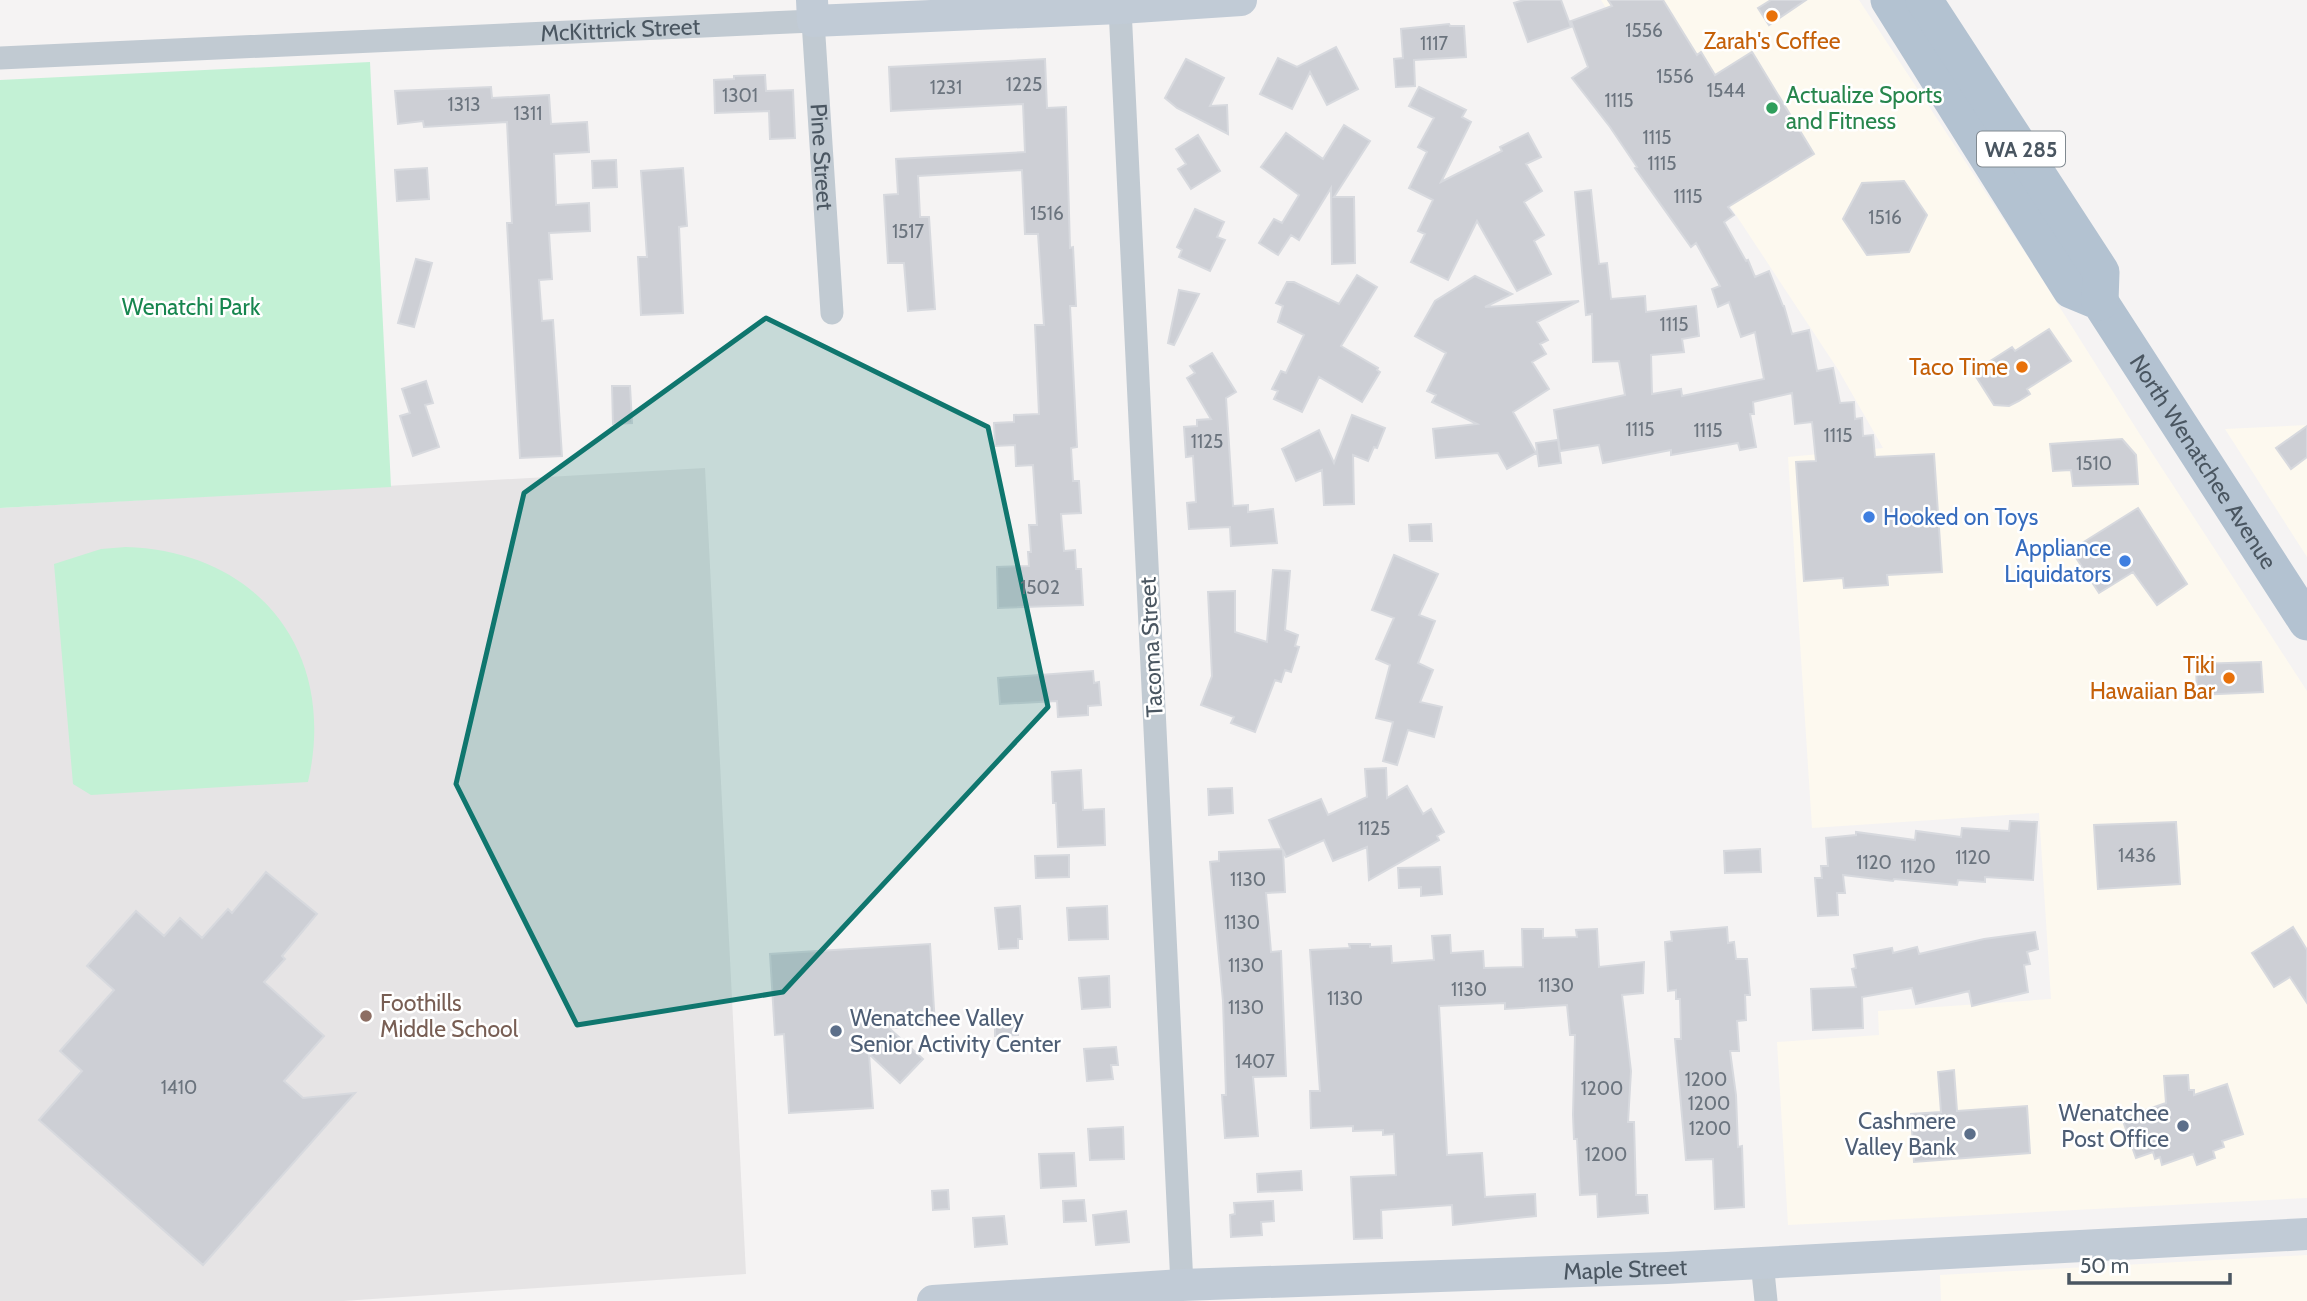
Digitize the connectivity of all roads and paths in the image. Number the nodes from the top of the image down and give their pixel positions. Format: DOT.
graph roads {
  1 [pos="1241,0"];
  2 [pos="1889,0"];
  3 [pos="1924,0"];
  4 [pos="1121,8"];
  5 [pos="812,11"];
  6 [pos="0,58"];
  7 [pos="2100,302"];
  8 [pos="832,313"];
  9 [pos="2307,622"];
  10 [pos="2307,1234"];
  11 [pos="1762,1262"];
  12 [pos="1182,1285"];
  13 [pos="933,1301"];
  14 [pos="945,1301"];
  15 [pos="1766,1301"];
  1 -- 4 [label="street, McKittrick Street"];
  2 -- 7 [label="main road, WA 285"];
  3 -- 7 [label="main road, WA 285"];
  4 -- 5 [label="street, McKittrick Street"];
  4 -- 12 [label="street, Tacoma Street"];
  5 -- 6 [label="street, McKittrick Street"];
  5 -- 8 [label="street, Pine Street"];
  7 -- 9 [label="main road, North Wenatchee Avenue"];
  10 -- 11 [label="street, Maple Street"];
  11 -- 12 [label="street, Maple Street"];
  11 -- 15 [label="street"];
  12 -- 14 [label="street, Maple Street"];
  13 -- 14 [label="street, Maple Street"];
}
